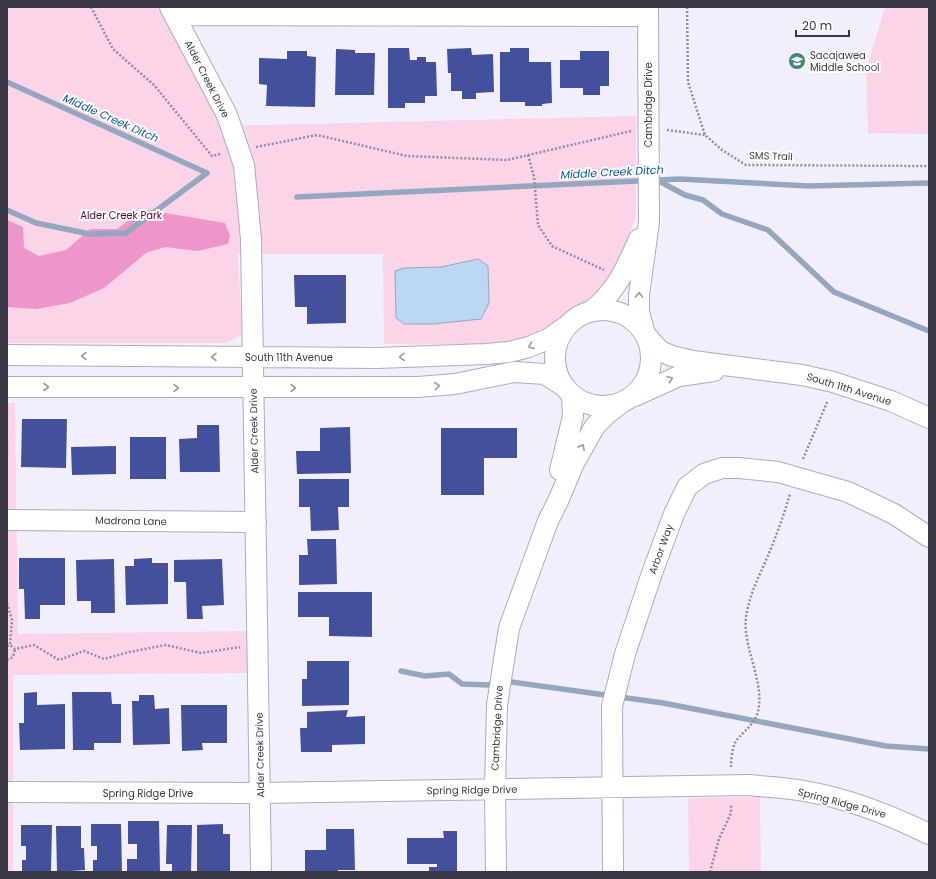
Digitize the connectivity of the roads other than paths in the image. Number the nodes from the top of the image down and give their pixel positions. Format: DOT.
graph roads {
  1 [pos="172,11"];
  2 [pos="648,12"];
  3 [pos="648,204"];
  4 [pos="591,311"];
  5 [pos="565,327"];
  6 [pos="645,334"];
  7 [pos="7,355"];
  8 [pos="253,357"];
  9 [pos="766,370"];
  10 [pos="7,387"];
  11 [pos="254,388"];
  12 [pos="567,390"];
  13 [pos="628,400"];
  14 [pos="929,418"];
  15 [pos="7,520"];
  16 [pos="548,521"];
  17 [pos="256,522"];
  18 [pos="929,537"];
  19 [pos="611,787"];
  20 [pos="495,789"];
  21 [pos="7,792"];
  22 [pos="260,793"];
  23 [pos="929,834"];
  24 [pos="262,872"];
  25 [pos="496,872"];
  26 [pos="613,872"];
  1 -- 2 [label="street"];
  1 -- 8 [label="street, Alder Creek Drive"];
  2 -- 3 [label="street, Cambridge Drive"];
  3 -- 4 [label="street, Cambridge Drive"];
  6 -- 3 [label="street, Cambridge Drive, one-way"];
  4 -- 5 [label="street, South 11th Avenue"];
  4 -- 6 [label="street, South 11th Avenue"];
  5 -- 8 [label="street, South 11th Avenue, one-way"];
  5 -- 12 [label="street, South 11th Avenue"];
  6 -- 9 [label="street, South 11th Avenue"];
  6 -- 13 [label="street, South 11th Avenue"];
  8 -- 7 [label="street, South 11th Avenue, one-way"];
  8 -- 11 [label="street, Alder Creek Drive"];
  13 -- 9 [label="street, South 11th Avenue, one-way"];
  9 -- 14 [label="street, South 11th Avenue"];
  10 -- 11 [label="street, South 11th Avenue, one-way"];
  11 -- 12 [label="street, South 11th Avenue, one-way"];
  11 -- 17 [label="street, Alder Creek Drive"];
  12 -- 13 [label="street, South 11th Avenue"];
  12 -- 16 [label="street, Cambridge Drive"];
  16 -- 13 [label="street, Cambridge Drive, one-way"];
  15 -- 17 [label="street, Madrona Lane"];
  16 -- 20 [label="street, Cambridge Drive"];
  17 -- 22 [label="street, Alder Creek Drive"];
  18 -- 19 [label="street, Arbor Way"];
  19 -- 20 [label="street, Spring Ridge Drive"];
  19 -- 23 [label="street, Spring Ridge Drive"];
  19 -- 26 [label="street, Arbor Way"];
  20 -- 22 [label="street, Spring Ridge Drive"];
  20 -- 25 [label="street, Cambridge Drive"];
  21 -- 22 [label="street, Spring Ridge Drive"];
  22 -- 24 [label="street, Alder Creek Drive"];
}
